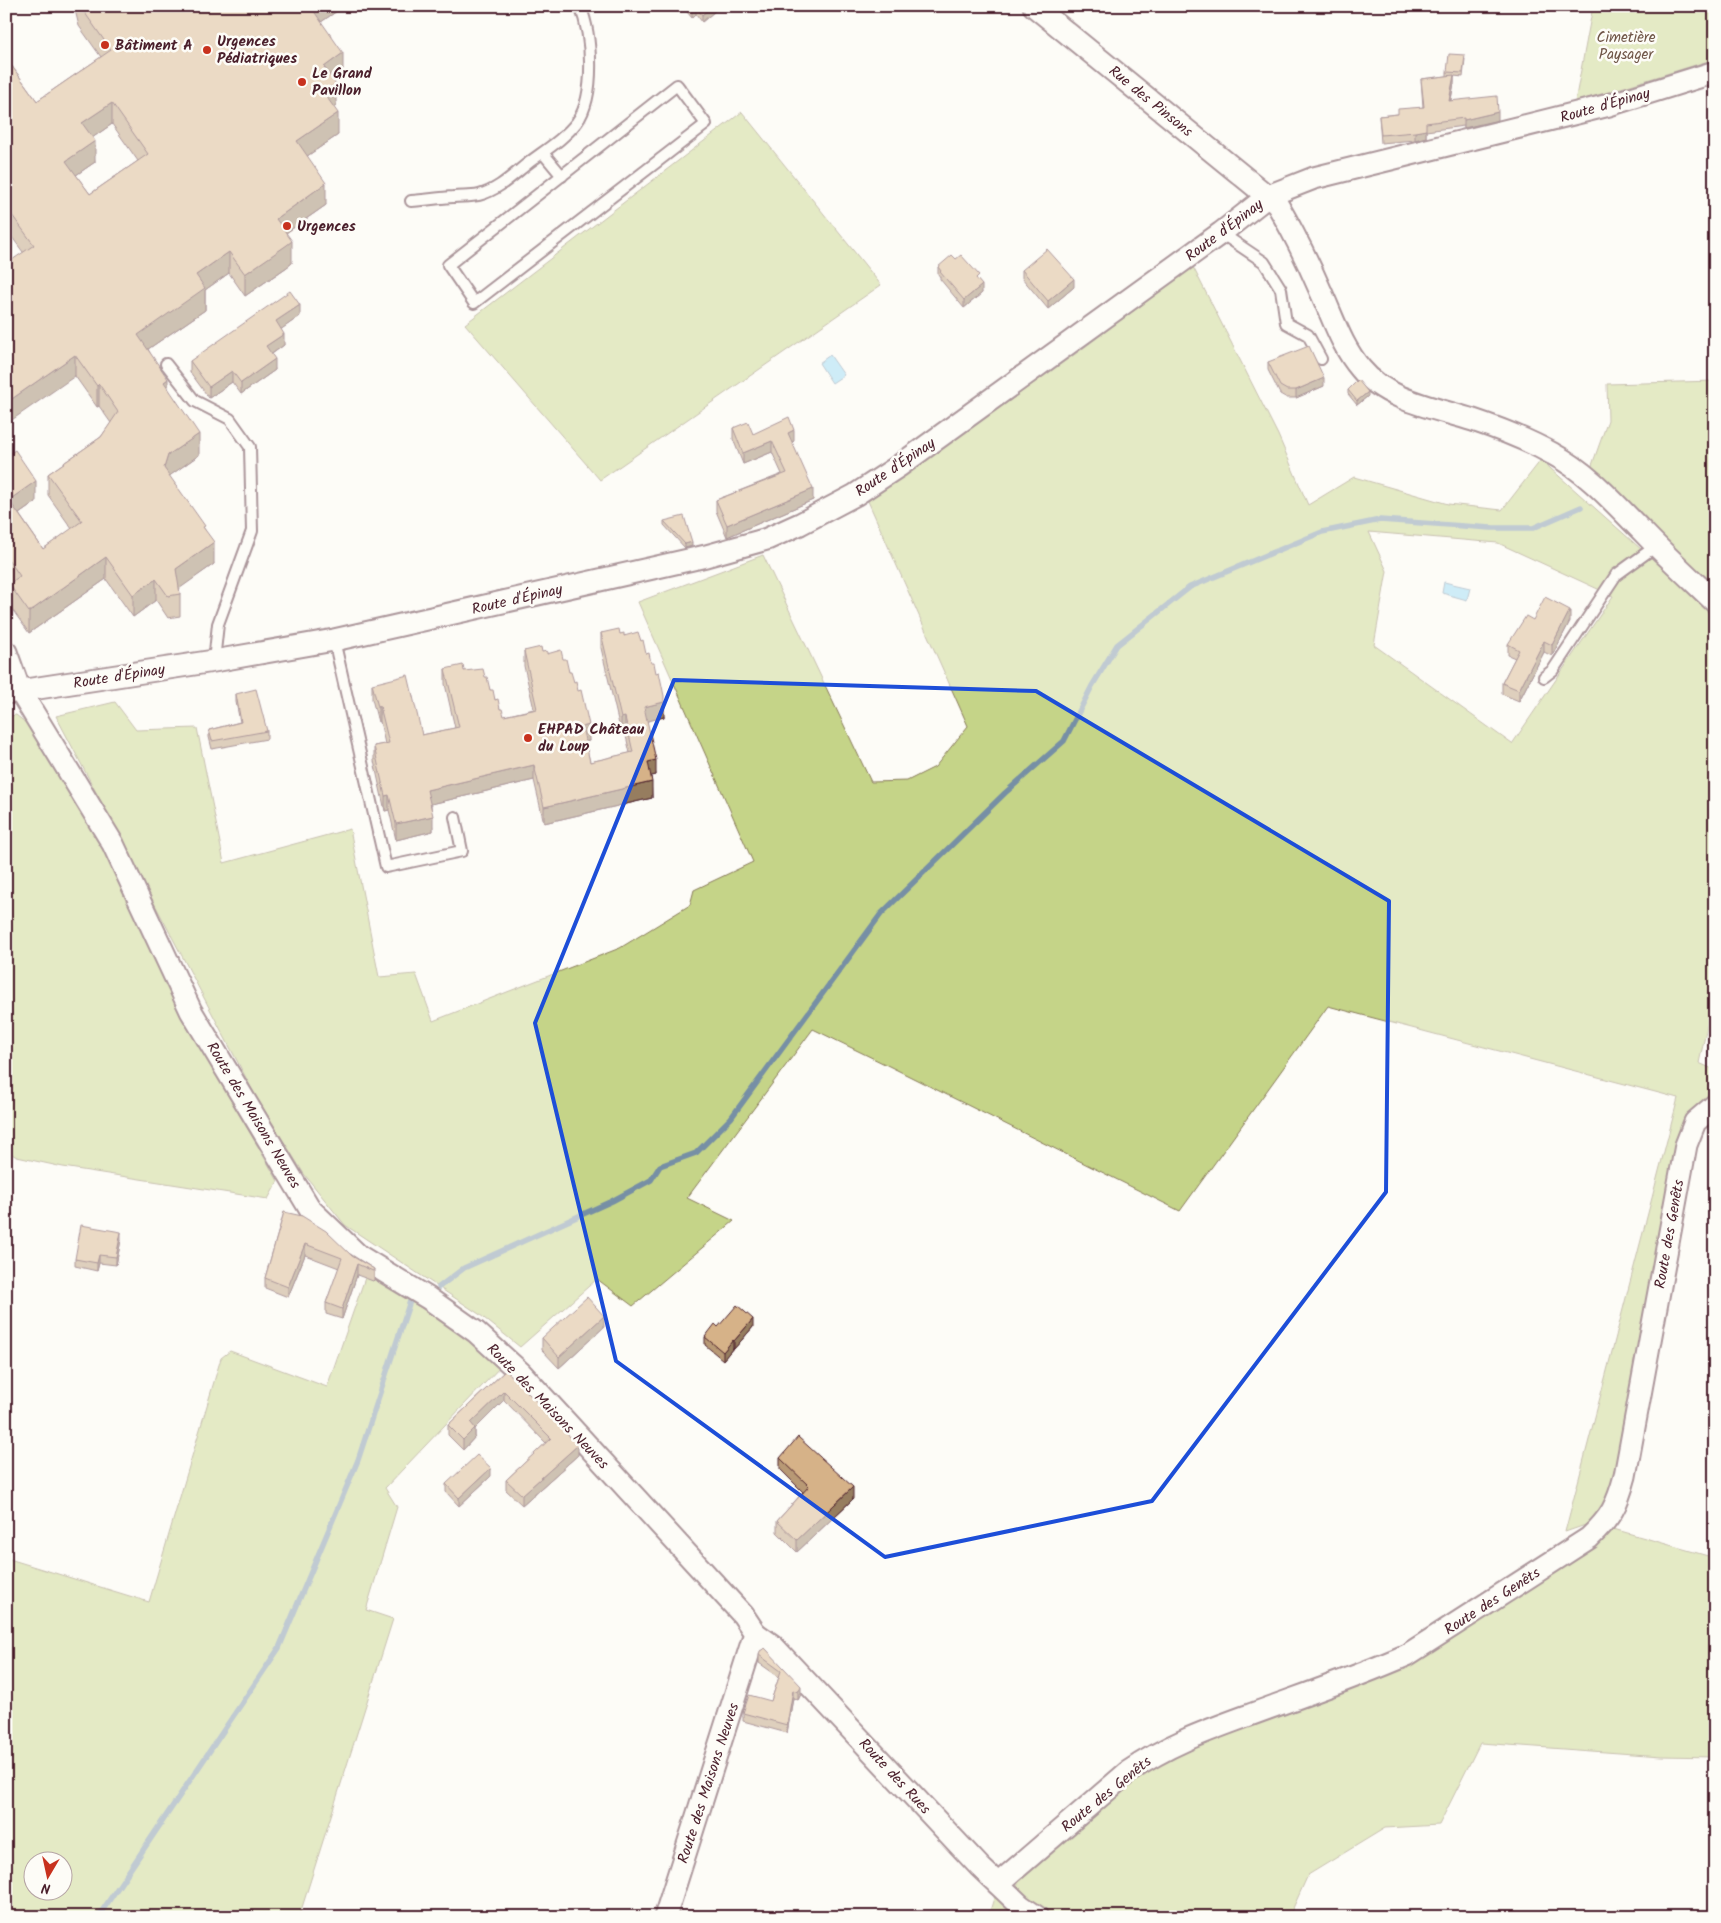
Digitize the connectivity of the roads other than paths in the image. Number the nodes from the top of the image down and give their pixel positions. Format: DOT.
graph roads {
  1 [pos="580,6"];
  2 [pos="1034,6"];
  3 [pos="1715,72"];
  4 [pos="543,153"];
  5 [pos="562,176"];
  6 [pos="1268,196"];
  7 [pos="410,201"];
  8 [pos="1221,233"];
  9 [pos="1321,359"];
  10 [pos="166,364"];
  11 [pos="1656,546"];
  12 [pos="1715,602"];
  13 [pos="334,640"];
  14 [pos="6,652"];
  15 [pos="214,662"];
  16 [pos="1544,677"];
  17 [pos="13,692"];
  18 [pos="455,817"];
  19 [pos="1715,1105"];
  20 [pos="755,1633"];
  21 [pos="998,1884"];
  22 [pos="665,1917"];
  23 [pos="1036,1917"];
  1 -- 4 [label="lane"];
  2 -- 6 [label="street, Rue des Pinsons"];
  3 -- 6 [label="street, Route d'Épinay"];
  4 -- 5 [label="lane"];
  4 -- 7 [label="lane"];
  5 -- 5 [label="lane"];
  6 -- 8 [label="street, Route d'Épinay"];
  6 -- 11 [label="street, Rue des Pinsons"];
  8 -- 9 [label="lane"];
  8 -- 13 [label="street, Route d'Épinay"];
  10 -- 15 [label="lane"];
  11 -- 12 [label="street, Rue des Pinsons"];
  11 -- 16 [label="lane"];
  13 -- 15 [label="street, Route d'Épinay"];
  13 -- 18 [label="lane"];
  14 -- 17 [label="street, Route des Maisons Neuves"];
  15 -- 17 [label="street, Route d'Épinay"];
  17 -- 20 [label="street, Route des Maisons Neuves"];
  19 -- 21 [label="street, Route des Genêts"];
  20 -- 21 [label="street, Route des Rues"];
  20 -- 22 [label="street, Route des Maisons Neuves"];
  21 -- 23 [label="street, Route des Rues"];
}
